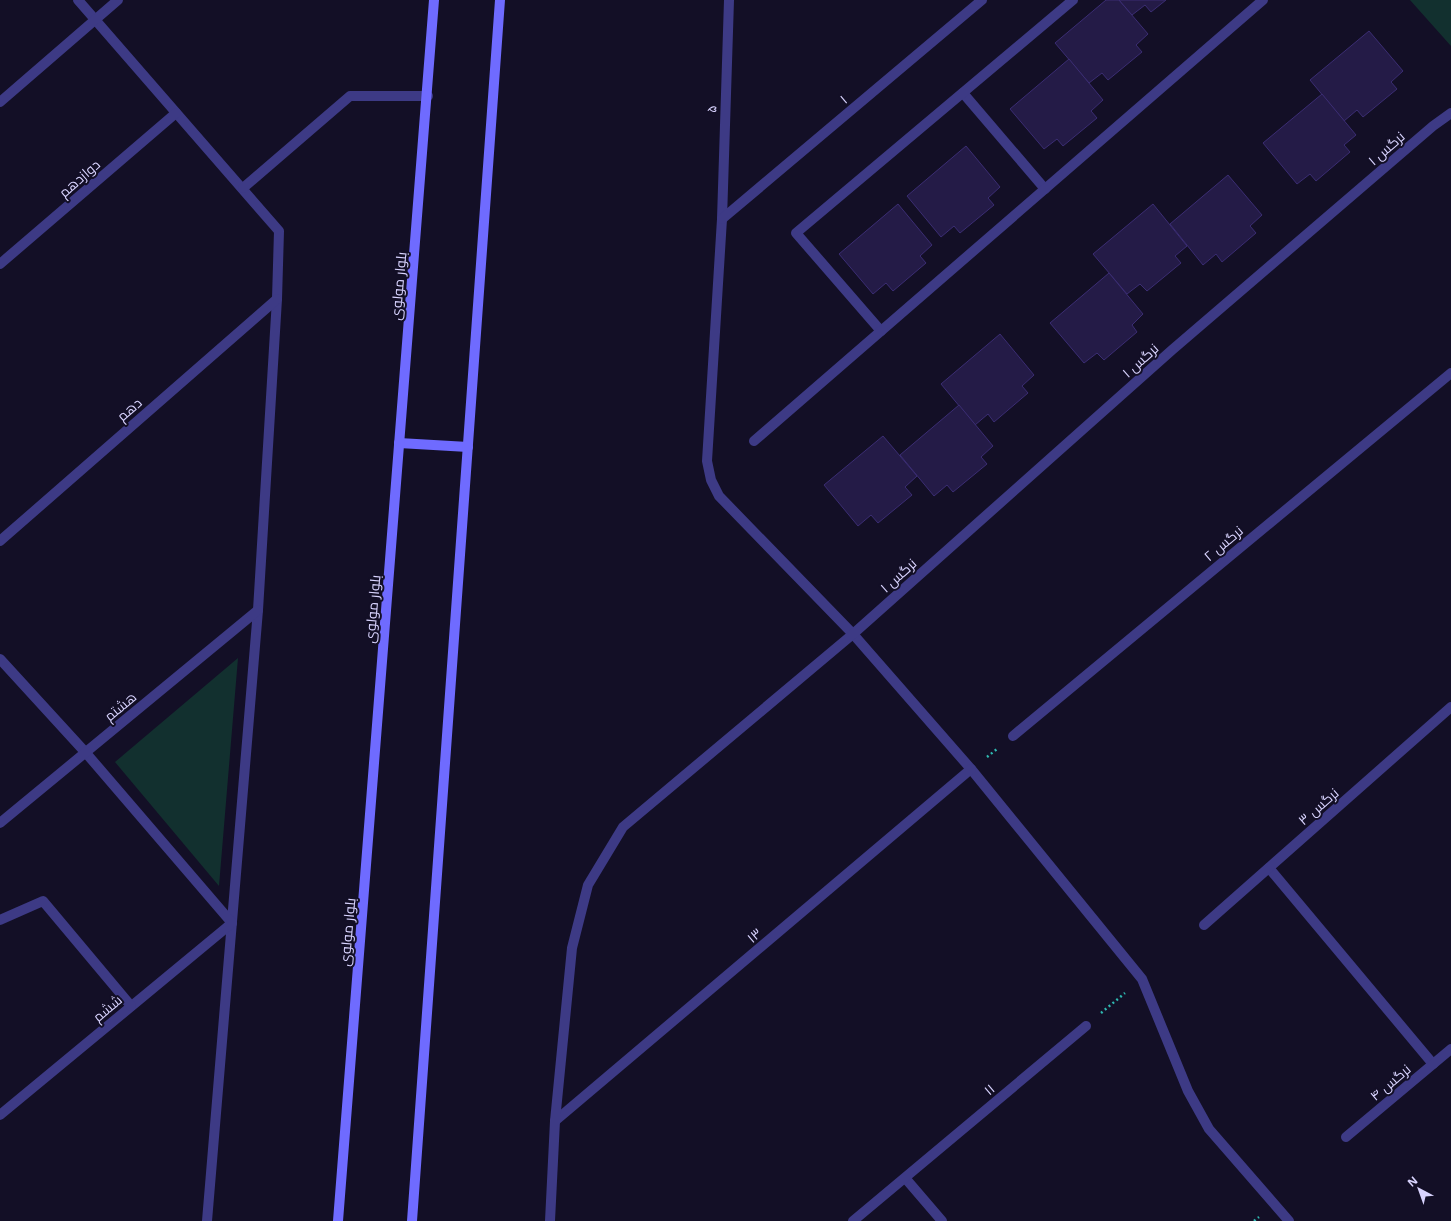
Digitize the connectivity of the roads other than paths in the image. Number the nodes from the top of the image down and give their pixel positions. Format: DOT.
graph roads {
  1 [pos="78,0"];
  2 [pos="118,0"];
  3 [pos="434,0"];
  4 [pos="500,0"];
  5 [pos="729,0"];
  6 [pos="982,0"];
  7 [pos="1073,0"];
  8 [pos="1263,0"];
  9 [pos="95,20"];
  10 [pos="963,93"];
  11 [pos="428,96"];
  12 [pos="0,102"];
  13 [pos="176,113"];
  14 [pos="1451,113"];
  15 [pos="243,188"];
  16 [pos="1045,189"];
  17 [pos="722,219"];
  18 [pos="0,264"];
  19 [pos="277,299"];
  20 [pos="881,332"];
  21 [pos="1451,373"];
  22 [pos="754,441"];
  23 [pos="399,443"];
  24 [pos="468,447"];
  25 [pos="0,541"];
  26 [pos="258,610"];
  27 [pos="853,634"];
  28 [pos="0,659"];
  29 [pos="1451,707"];
  30 [pos="1013,736"];
  31 [pos="86,753"];
  32 [pos="971,770"];
  33 [pos="0,822"];
  34 [pos="1269,868"];
  35 [pos="0,920"];
  36 [pos="232,923"];
  37 [pos="1204,925"];
  38 [pos="131,1006"];
  39 [pos="1086,1026"];
  40 [pos="1451,1049"];
  41 [pos="1433,1064"];
  42 [pos="0,1115"];
  43 [pos="555,1122"];
  44 [pos="1346,1137"];
  45 [pos="906,1178"];
  46 [pos="206,1221"];
  47 [pos="338,1221"];
  48 [pos="412,1221"];
  49 [pos="550,1221"];
  50 [pos="853,1221"];
  51 [pos="942,1221"];
  52 [pos="1289,1221"];
  1 -- 9 [label="street"];
  2 -- 9 [label="street"];
  3 -- 11 [label="street, بلوار مولوی"];
  4 -- 24 [label="street"];
  5 -- 17 [label="street, ۵"];
  6 -- 17 [label="street, ۱"];
  7 -- 10 [label="street"];
  8 -- 16 [label="street"];
  9 -- 12 [label="street"];
  9 -- 13 [label="street"];
  10 -- 16 [label="street"];
  10 -- 20 [label="street"];
  11 -- 15 [label="street"];
  11 -- 23 [label="street, بلوار مولوی"];
  13 -- 15 [label="street"];
  13 -- 18 [label="street, دوازدهم"];
  14 -- 27 [label="street, نرگس ۱"];
  15 -- 19 [label="street"];
  16 -- 20 [label="street"];
  17 -- 27 [label="street, ۵"];
  19 -- 25 [label="street, دهم"];
  19 -- 26 [label="street"];
  20 -- 22 [label="street"];
  21 -- 30 [label="street, نرگس ۲"];
  23 -- 24 [label="street"];
  23 -- 47 [label="street, بلوار مولوی"];
  24 -- 48 [label="street"];
  26 -- 31 [label="street, هشتم"];
  26 -- 36 [label="street"];
  27 -- 32 [label="street, ۵"];
  27 -- 43 [label="street, نرگس ۱"];
  28 -- 31 [label="street"];
  29 -- 34 [label="street, نرگس ۳"];
  31 -- 33 [label="street, هشتم"];
  31 -- 36 [label="street"];
  32 -- 43 [label="street, ۱۳"];
  32 -- 52 [label="street, ۵"];
  34 -- 37 [label="street, نرگس ۳"];
  34 -- 41 [label="street"];
  35 -- 38 [label="street"];
  36 -- 38 [label="street, ششم"];
  36 -- 46 [label="street"];
  38 -- 42 [label="street, ششم"];
  39 -- 45 [label="street, ۱۱"];
  40 -- 41 [label="street, نرگس ۴"];
  41 -- 44 [label="street, نرگس ۴"];
  43 -- 49 [label="street, نرگس ۱"];
  45 -- 50 [label="street, ۱۱"];
  45 -- 51 [label="street"];
}
